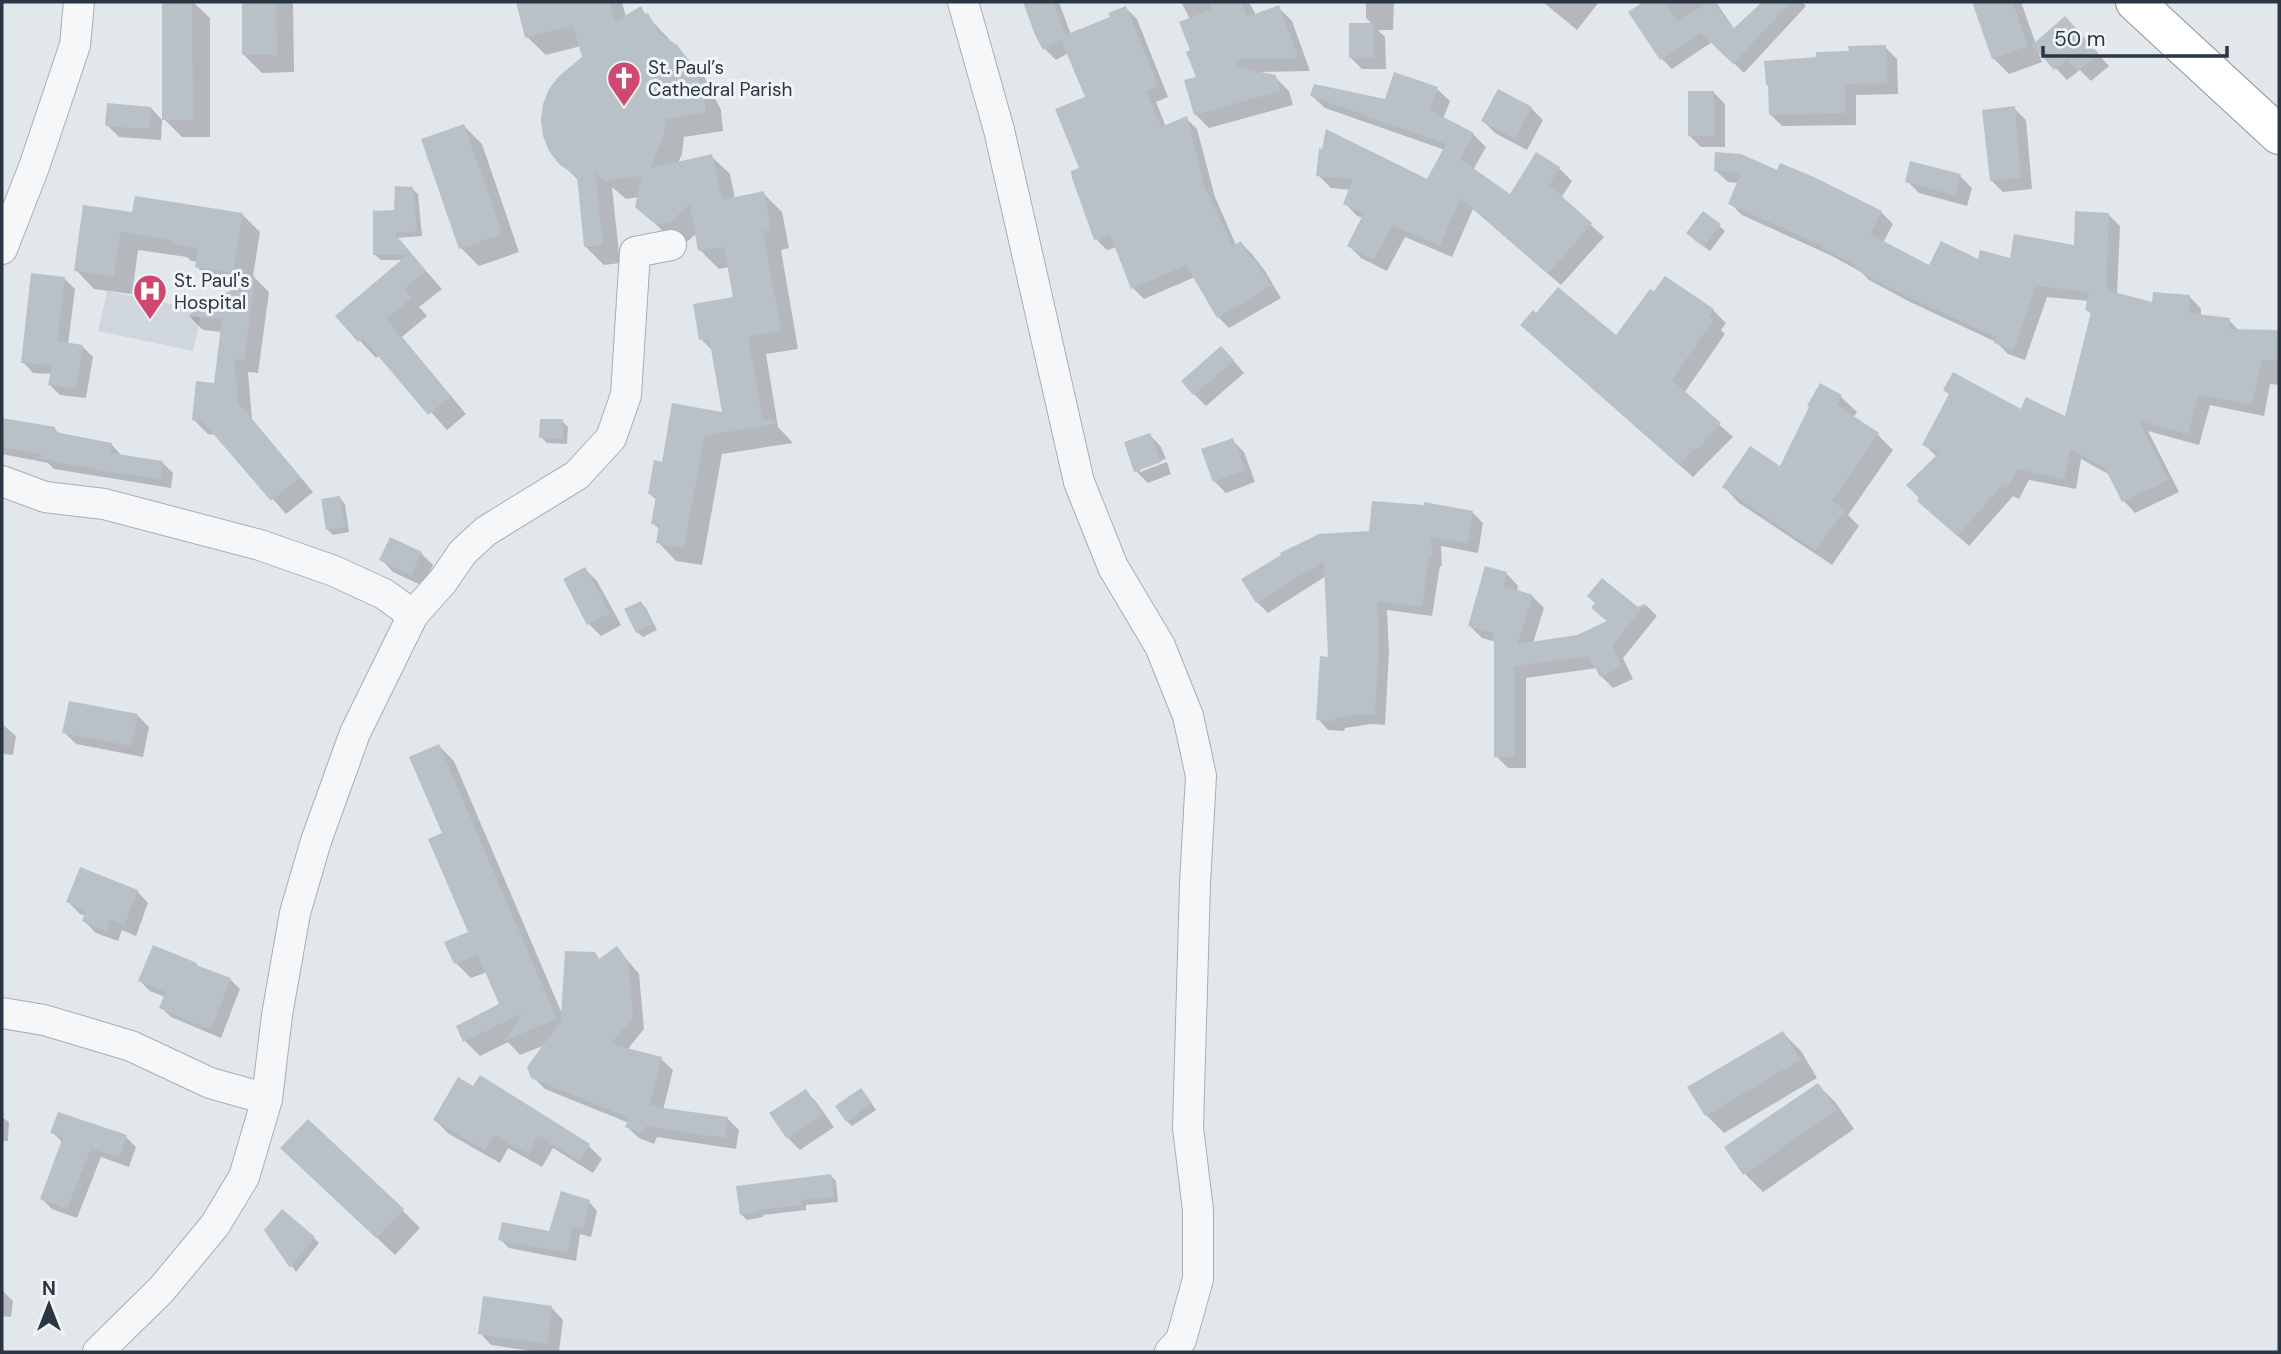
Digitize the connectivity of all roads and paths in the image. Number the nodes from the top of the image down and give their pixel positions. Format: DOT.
graph roads {
  1 [pos="79,2"];
  2 [pos="963,2"];
  3 [pos="2135,2"];
  4 [pos="2274,121"];
  5 [pos="4,236"];
  6 [pos="671,245"];
  7 [pos="2,481"];
  8 [pos="413,615"];
  9 [pos="2,1013"];
  10 [pos="267,1099"];
  11 [pos="98,1352"];
  12 [pos="1170,1352"];
  1 -- 5 [label="street"];
  2 -- 12 [label="street"];
  3 -- 4 [label="highway"];
  6 -- 8 [label="street"];
  7 -- 8 [label="street"];
  8 -- 10 [label="street"];
  9 -- 10 [label="street"];
  10 -- 11 [label="street"];
}
